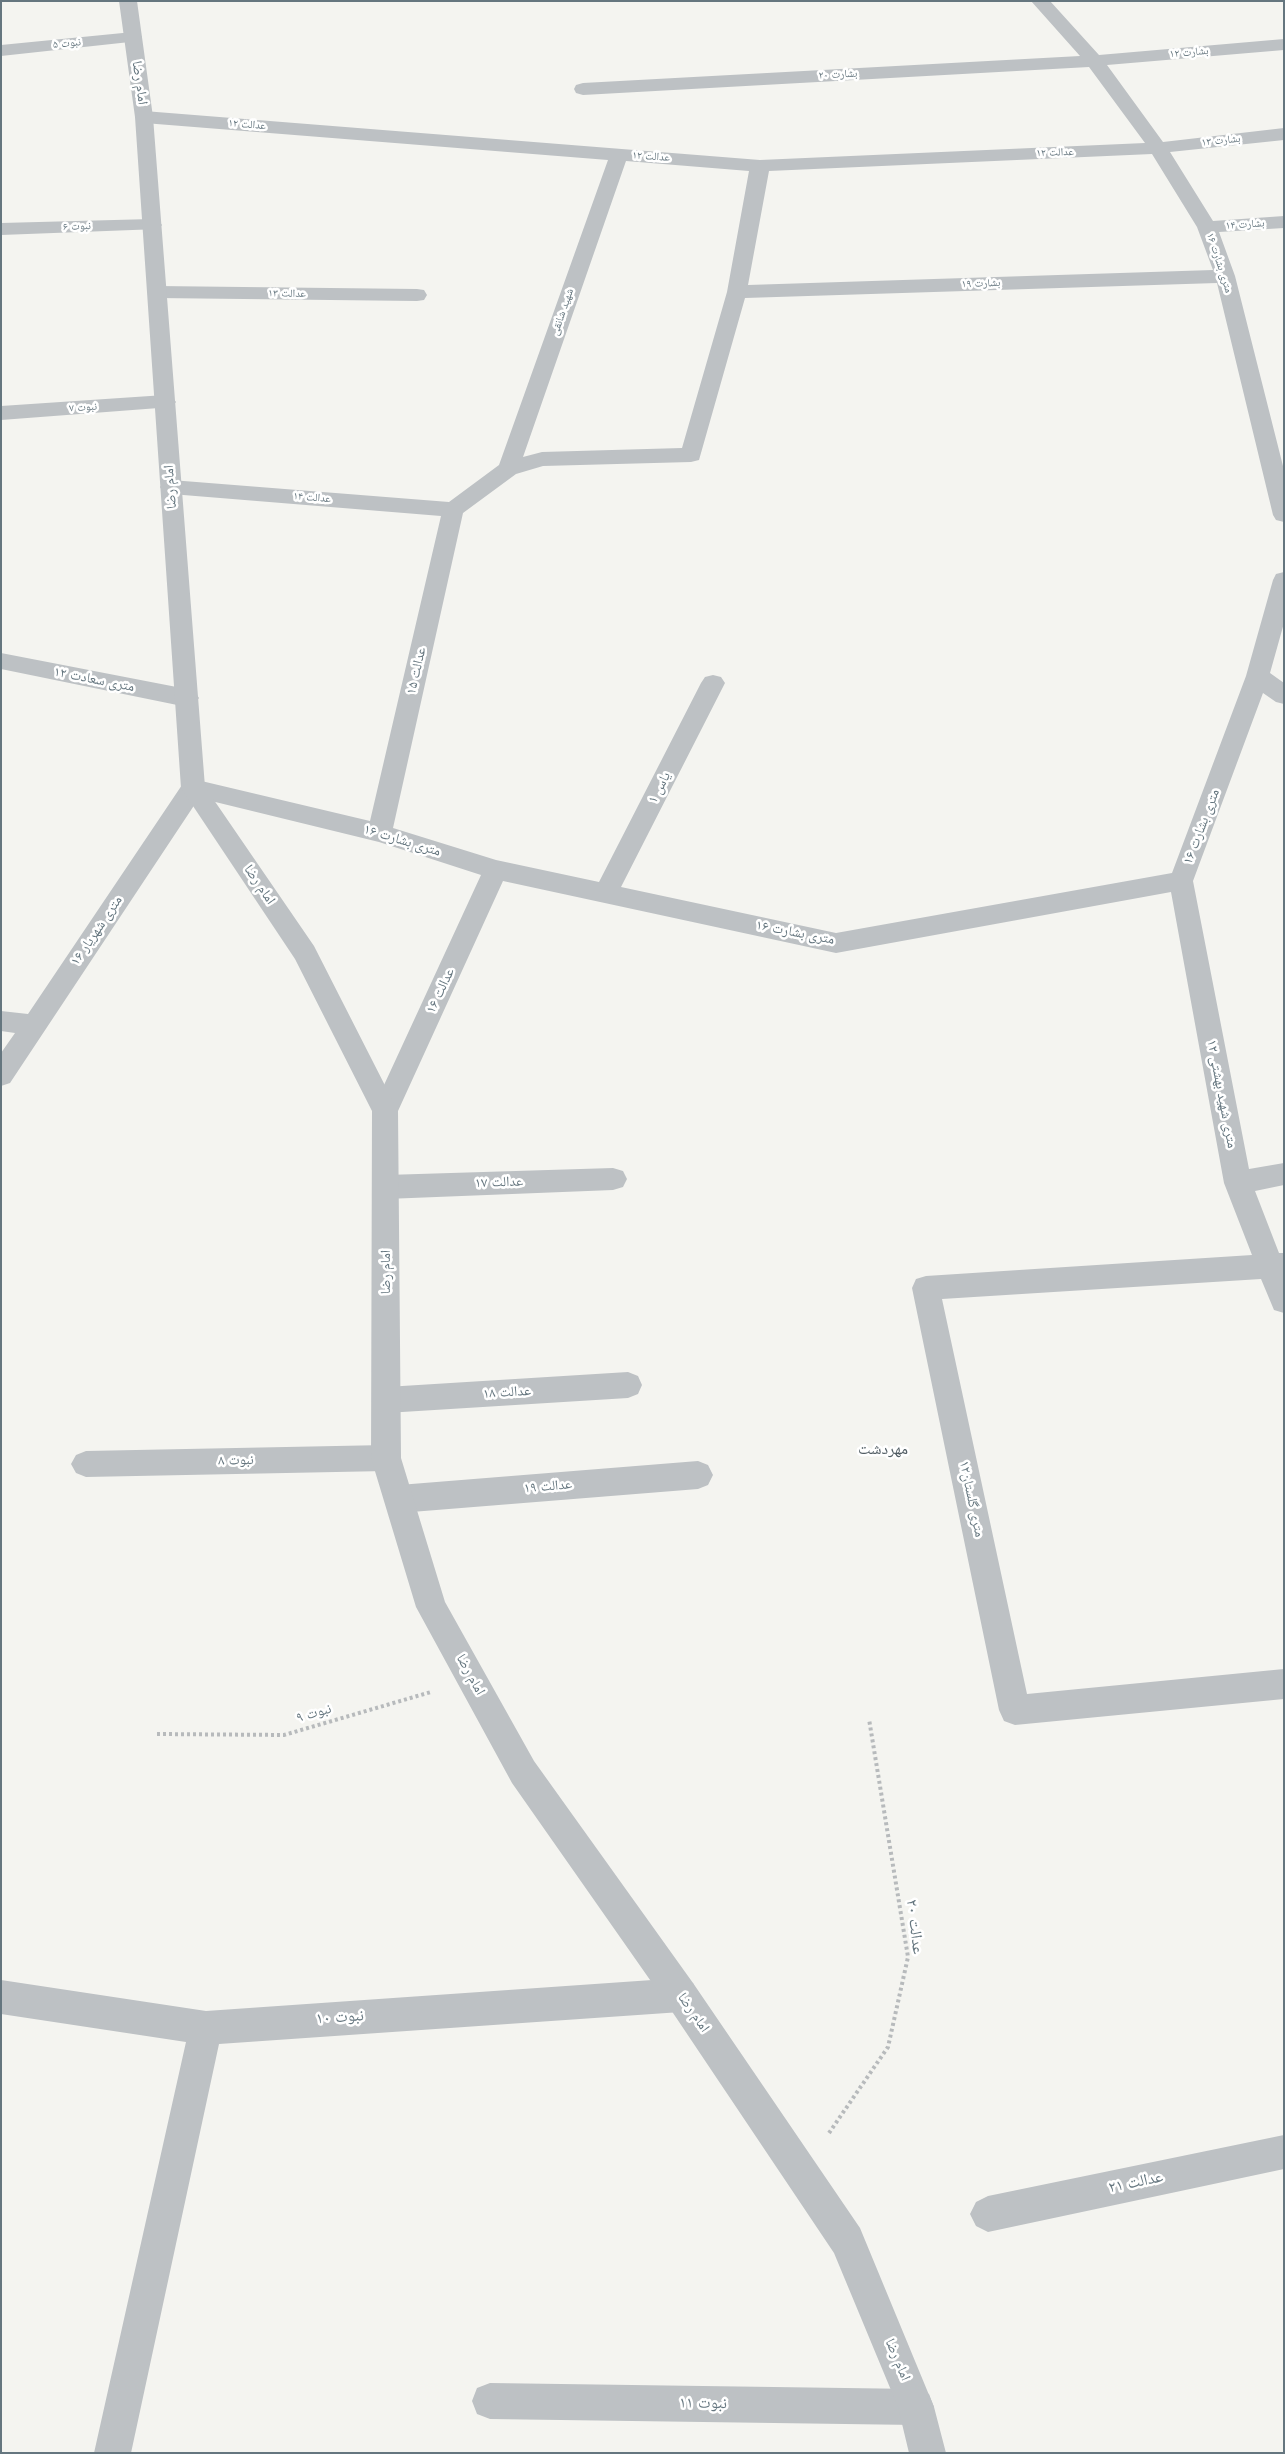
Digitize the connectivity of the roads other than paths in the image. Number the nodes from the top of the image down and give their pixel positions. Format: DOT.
graph roads {
  1 [pos="128,1"];
  2 [pos="1040,1"];
  3 [pos="133,37"];
  4 [pos="1284,44"];
  5 [pos="1,51"];
  6 [pos="1094,62"];
  7 [pos="583,89"];
  8 [pos="144,117"];
  9 [pos="1284,134"];
  10 [pos="1158,148"];
  11 [pos="619,155"];
  12 [pos="760,166"];
  13 [pos="1284,222"];
  14 [pos="152,225"];
  15 [pos="1207,227"];
  16 [pos="1,230"];
  17 [pos="1225,276"];
  18 [pos="157,292"];
  19 [pos="737,292"];
  20 [pos="417,295"];
  21 [pos="165,402"];
  22 [pos="1,413"];
  23 [pos="508,469"];
  24 [pos="171,487"];
  25 [pos="453,510"];
  26 [pos="1284,515"];
  27 [pos="1284,580"];
  28 [pos="1,661"];
  29 [pos="1258,676"];
  30 [pos="713,683"];
  31 [pos="1284,696"];
  32 [pos="186,698"];
  33 [pos="193,788"];
  34 [pos="380,833"];
  35 [pos="496,870"];
  36 [pos="1182,881"];
  37 [pos="606,894"];
  38 [pos="1,1020"];
  39 [pos="34,1025"];
  40 [pos="1,1075"];
  41 [pos="385,1111"];
  42 [pos="1284,1174"];
  43 [pos="613,1180"];
  44 [pos="1238,1183"];
  45 [pos="386,1187"];
  46 [pos="1277,1266"];
  47 [pos="1284,1301"];
  48 [pos="628,1385"];
  49 [pos="386,1400"];
  50 [pos="386,1458"];
  51 [pos="86,1464"];
  52 [pos="698,1475"];
  53 [pos="399,1499"];
  54 [pos="1284,1684"];
  55 [pos="681,1995"];
  56 [pos="1,1997"];
  57 [pos="206,2028"];
  58 [pos="1284,2152"];
  59 [pos="988,2214"];
  60 [pos="490,2401"];
  61 [pos="916,2407"];
  62 [pos="112,2453"];
  63 [pos="928,2453"];
  1 -- 3 [label="street, امام رضا"];
  2 -- 6 [label="street, ۱۶ متری بشارت"];
  3 -- 5 [label="street, نبوت ۵"];
  3 -- 8 [label="street, امام رضا"];
  4 -- 6 [label="street, بشارت ۱۲"];
  6 -- 7 [label="street, بشارت ۲۰"];
  6 -- 10 [label="street, ۱۶ متری بشارت"];
  8 -- 11 [label="street, عدالت ۱۲"];
  8 -- 14 [label="street, امام رضا"];
  9 -- 10 [label="street, بشارت ۱۳"];
  10 -- 12 [label="street, عدالت ۱۲"];
  10 -- 15 [label="street, ۱۶ متری بشارت"];
  11 -- 12 [label="street, عدالت ۱۲"];
  11 -- 23 [label="street, شهید شانقی"];
  12 -- 19 [label="street"];
  13 -- 15 [label="street, بشارت ۱۴"];
  14 -- 16 [label="street, نبوت ۶"];
  14 -- 18 [label="street, امام رضا"];
  15 -- 17 [label="street, ۱۶ متری بشارت"];
  17 -- 19 [label="street, بشارت ۱۹"];
  17 -- 26 [label="street, ۱۶ متری بشارت"];
  18 -- 20 [label="street, عدالت ۱۳"];
  18 -- 21 [label="street, امام رضا"];
  19 -- 23 [label="street"];
  21 -- 22 [label="street, نبوت ۷"];
  21 -- 24 [label="street, امام رضا"];
  23 -- 25 [label="street"];
  24 -- 25 [label="street, عدالت ۱۴"];
  24 -- 32 [label="street, امام رضا"];
  25 -- 34 [label="street, عدالت ۱۵"];
  27 -- 29 [label="street, ۱۶ متری بشارت"];
  28 -- 32 [label="street, ۱۲ متری سعادت"];
  29 -- 31 [label="street"];
  29 -- 36 [label="street, ۱۶ متری بشارت"];
  30 -- 37 [label="street, یاس ۱"];
  32 -- 33 [label="street, امام رضا"];
  33 -- 34 [label="street, ۱۶ متری بشارت"];
  33 -- 39 [label="street, ۱۶ متری شهریار"];
  33 -- 41 [label="street, امام رضا"];
  34 -- 35 [label="street, ۱۶ متری بشارت"];
  35 -- 37 [label="street, ۱۶ متری بشارت"];
  35 -- 41 [label="street, عدالت ۱۶"];
  36 -- 37 [label="street, ۱۶ متری بشارت"];
  36 -- 44 [label="street, ۱۲ متری شهید بهشتی"];
  38 -- 39 [label="street"];
  39 -- 40 [label="street, ۱۶ متری شهریار"];
  41 -- 45 [label="street, امام رضا"];
  42 -- 44 [label="street"];
  43 -- 45 [label="street, عدالت ۱۷"];
  44 -- 46 [label="street, ۱۲ متری شهید بهشتی"];
  45 -- 49 [label="street, امام رضا"];
  46 -- 47 [label="street, ۱۲ متری شهید بهشتی"];
  46 -- 54 [label="street, ۱۲متری گلستان"];
  48 -- 49 [label="street, عدالت ۱۸"];
  49 -- 50 [label="street, امام رضا"];
  50 -- 51 [label="street, نبوت ۸"];
  50 -- 53 [label="street, امام رضا"];
  52 -- 53 [label="street, عدالت ۱۹"];
  53 -- 55 [label="street, امام رضا"];
  55 -- 57 [label="street, نبوت ۱۰"];
  55 -- 61 [label="street, امام رضا"];
  56 -- 57 [label="street, نبوت ۱۰"];
  57 -- 62 [label="street"];
  58 -- 59 [label="street, عدالت ۲۱"];
  60 -- 61 [label="street, نبوت ۱۱"];
  61 -- 63 [label="street, امام رضا"];
}
